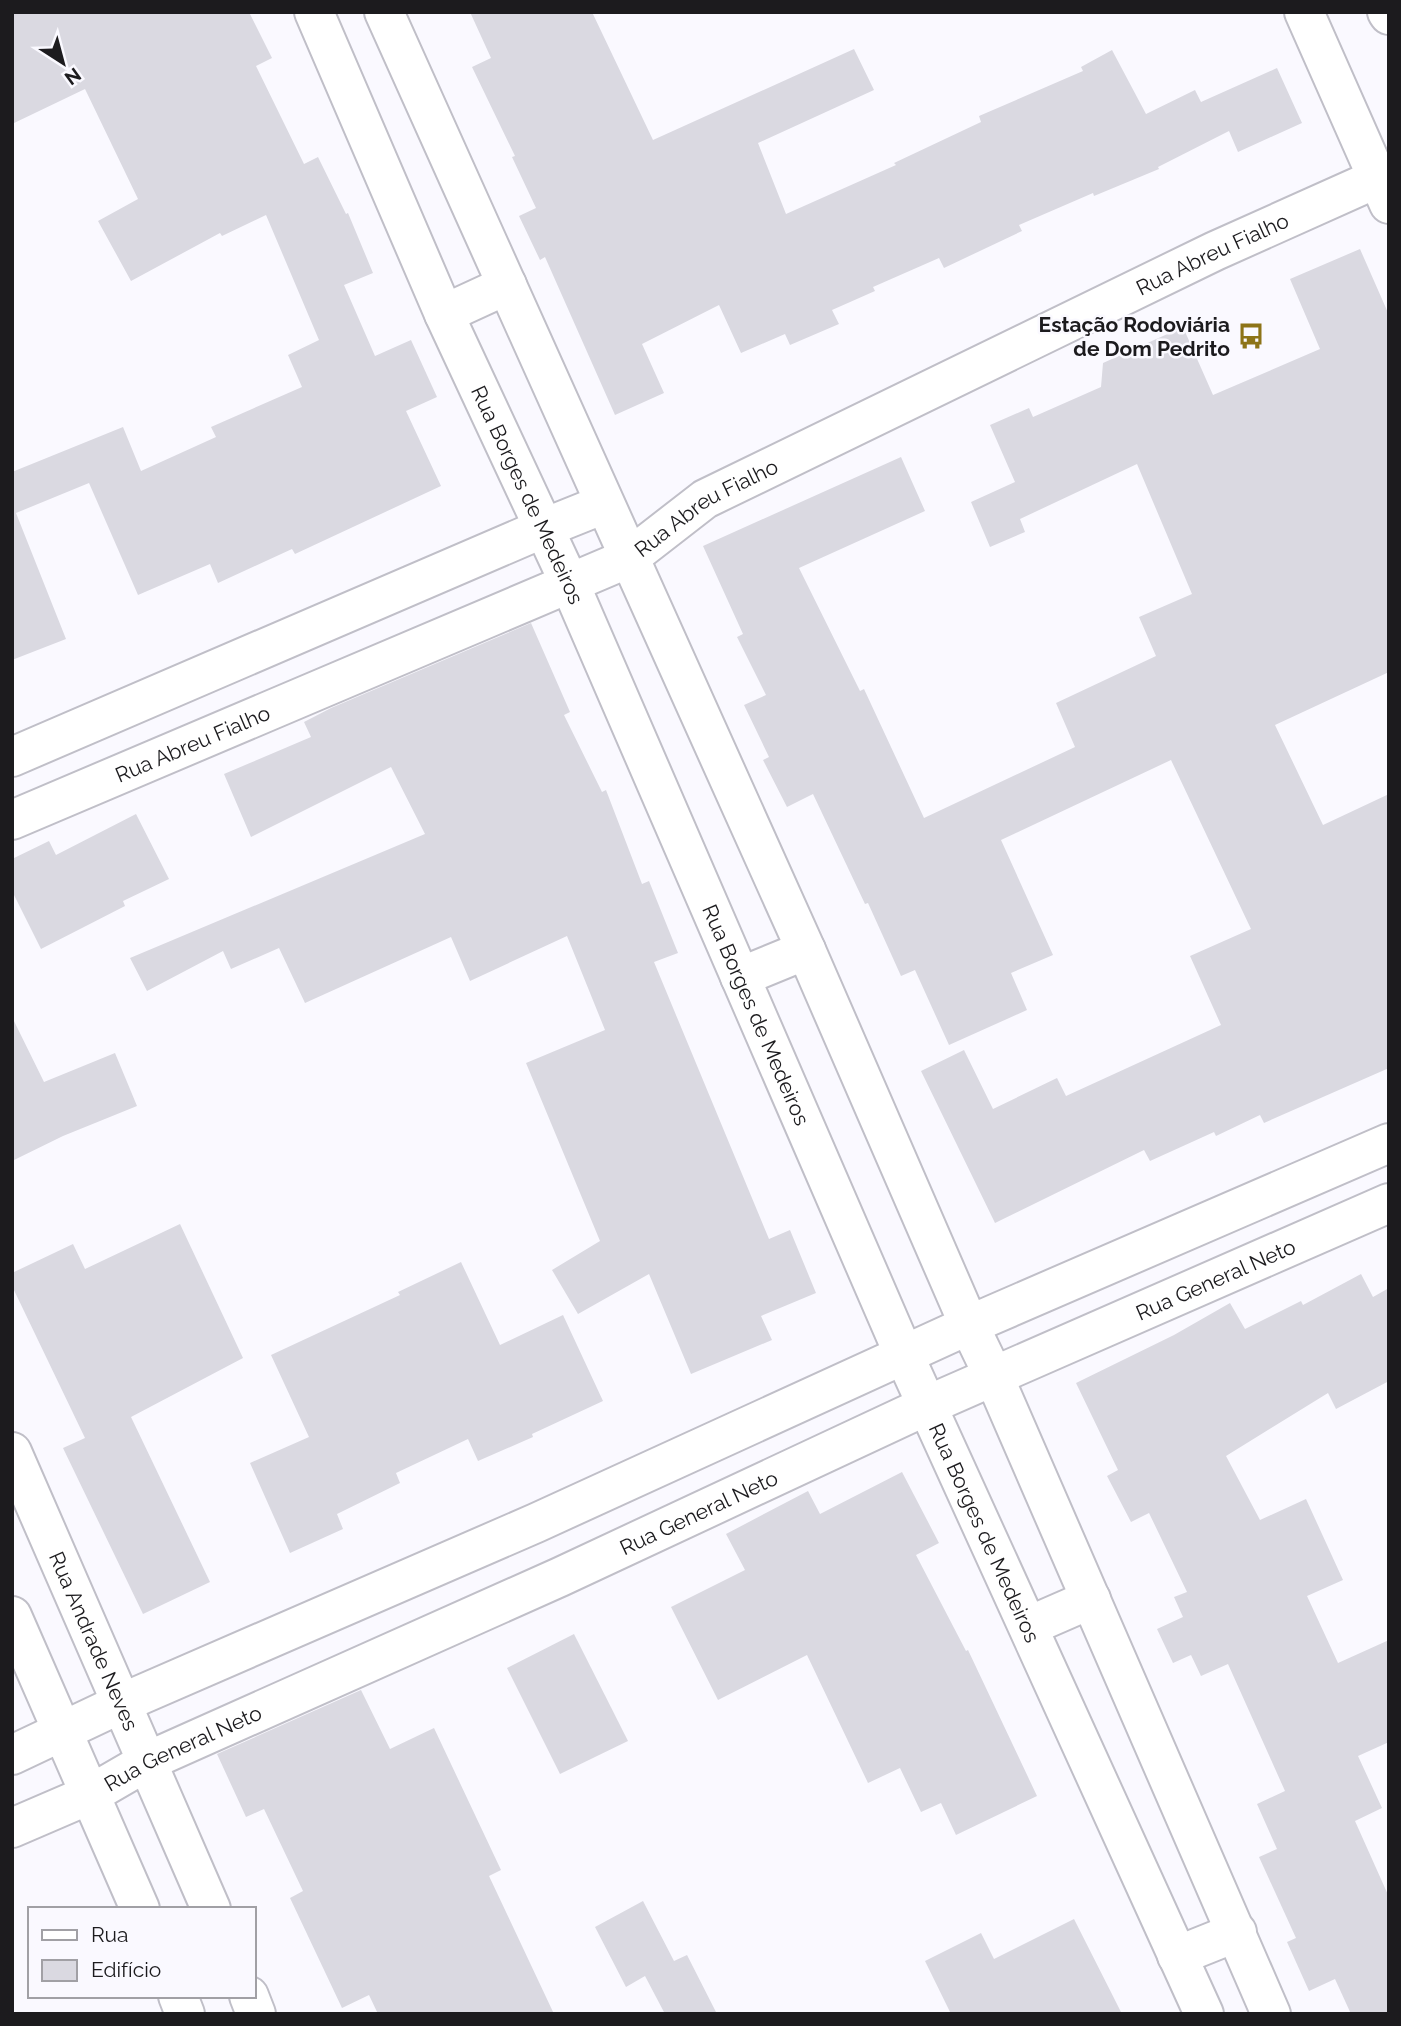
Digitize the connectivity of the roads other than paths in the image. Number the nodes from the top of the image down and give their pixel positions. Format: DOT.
graph roads {
  1 [pos="314,12"];
  2 [pos="384,12"];
  3 [pos="1304,12"];
  4 [pos="1385,185"];
  5 [pos="507,285"];
  6 [pos="444,314"];
  7 [pos="604,504"];
  8 [pos="544,528"];
  9 [pos="629,558"];
  10 [pos="569,582"];
  11 [pos="12,757"];
  12 [pos="12,820"];
  13 [pos="806,950"];
  14 [pos="740,977"];
  15 [pos="1384,1158"];
  16 [pos="1389,1203"];
  17 [pos="968,1325"];
  18 [pos="905,1355"];
  19 [pos="994,1377"];
  20 [pos="928,1405"];
  21 [pos="12,1452"];
  22 [pos="536,1523"];
  23 [pos="560,1577"];
  24 [pos="1091,1600"];
  25 [pos="12,1616"];
  26 [pos="1029,1626"];
  27 [pos="122,1703"];
  28 [pos="64,1732"];
  29 [pos="12,1755"];
  30 [pos="148,1761"];
  31 [pos="91,1794"];
  32 [pos="12,1828"];
  33 [pos="139,1907"];
  34 [pos="210,1907"];
  35 [pos="1237,1932"];
  36 [pos="1177,1956"];
  37 [pos="179,1998"];
  38 [pos="249,1998"];
  39 [pos="186,2014"];
  40 [pos="256,2014"];
  41 [pos="1204,2014"];
  42 [pos="1271,2014"];
  1 -- 6 [label="street, Rua Borges de Medeiros"];
  2 -- 5 [label="street"];
  3 -- 4 [label="street"];
  4 -- 9 [label="street, Rua Abreu Fialho"];
  5 -- 6 [label="street"];
  5 -- 7 [label="street"];
  6 -- 8 [label="street, Rua Borges de Medeiros"];
  7 -- 8 [label="street"];
  7 -- 9 [label="street"];
  8 -- 10 [label="street, Rua Borges de Medeiros"];
  8 -- 11 [label="street"];
  9 -- 10 [label="street, Rua Abreu Fialho"];
  9 -- 13 [label="street"];
  10 -- 12 [label="street, Rua Abreu Fialho"];
  10 -- 14 [label="street, Rua Borges de Medeiros"];
  13 -- 14 [label="street"];
  13 -- 17 [label="street"];
  14 -- 18 [label="street, Rua Borges de Medeiros"];
  15 -- 17 [label="street"];
  16 -- 19 [label="street, Rua General Neto"];
  17 -- 18 [label="street"];
  17 -- 19 [label="street"];
  18 -- 20 [label="street, Rua Borges de Medeiros"];
  18 -- 22 [label="street"];
  19 -- 20 [label="street, Rua General Neto"];
  19 -- 24 [label="street"];
  20 -- 23 [label="street, Rua General Neto"];
  20 -- 26 [label="street, Rua Borges de Medeiros"];
  21 -- 27 [label="street, Rua Andrade Neves"];
  22 -- 23 [label="street"];
  22 -- 27 [label="street"];
  23 -- 30 [label="street, Rua General Neto"];
  24 -- 26 [label="street"];
  24 -- 35 [label="street"];
  25 -- 28 [label="street"];
  26 -- 36 [label="street, Rua Borges de Medeiros"];
  27 -- 28 [label="street"];
  27 -- 30 [label="street, Rua Andrade Neves"];
  28 -- 29 [label="street"];
  28 -- 31 [label="street"];
  30 -- 31 [label="street, Rua General Neto"];
  30 -- 34 [label="street, Rua Andrade Neves"];
  31 -- 32 [label="street, Rua General Neto"];
  31 -- 33 [label="street"];
  35 -- 36 [label="street"];
  35 -- 42 [label="street"];
  36 -- 41 [label="street, Rua Borges de Medeiros"];
  37 -- 39 [label="street"];
  38 -- 40 [label="street"];
}
